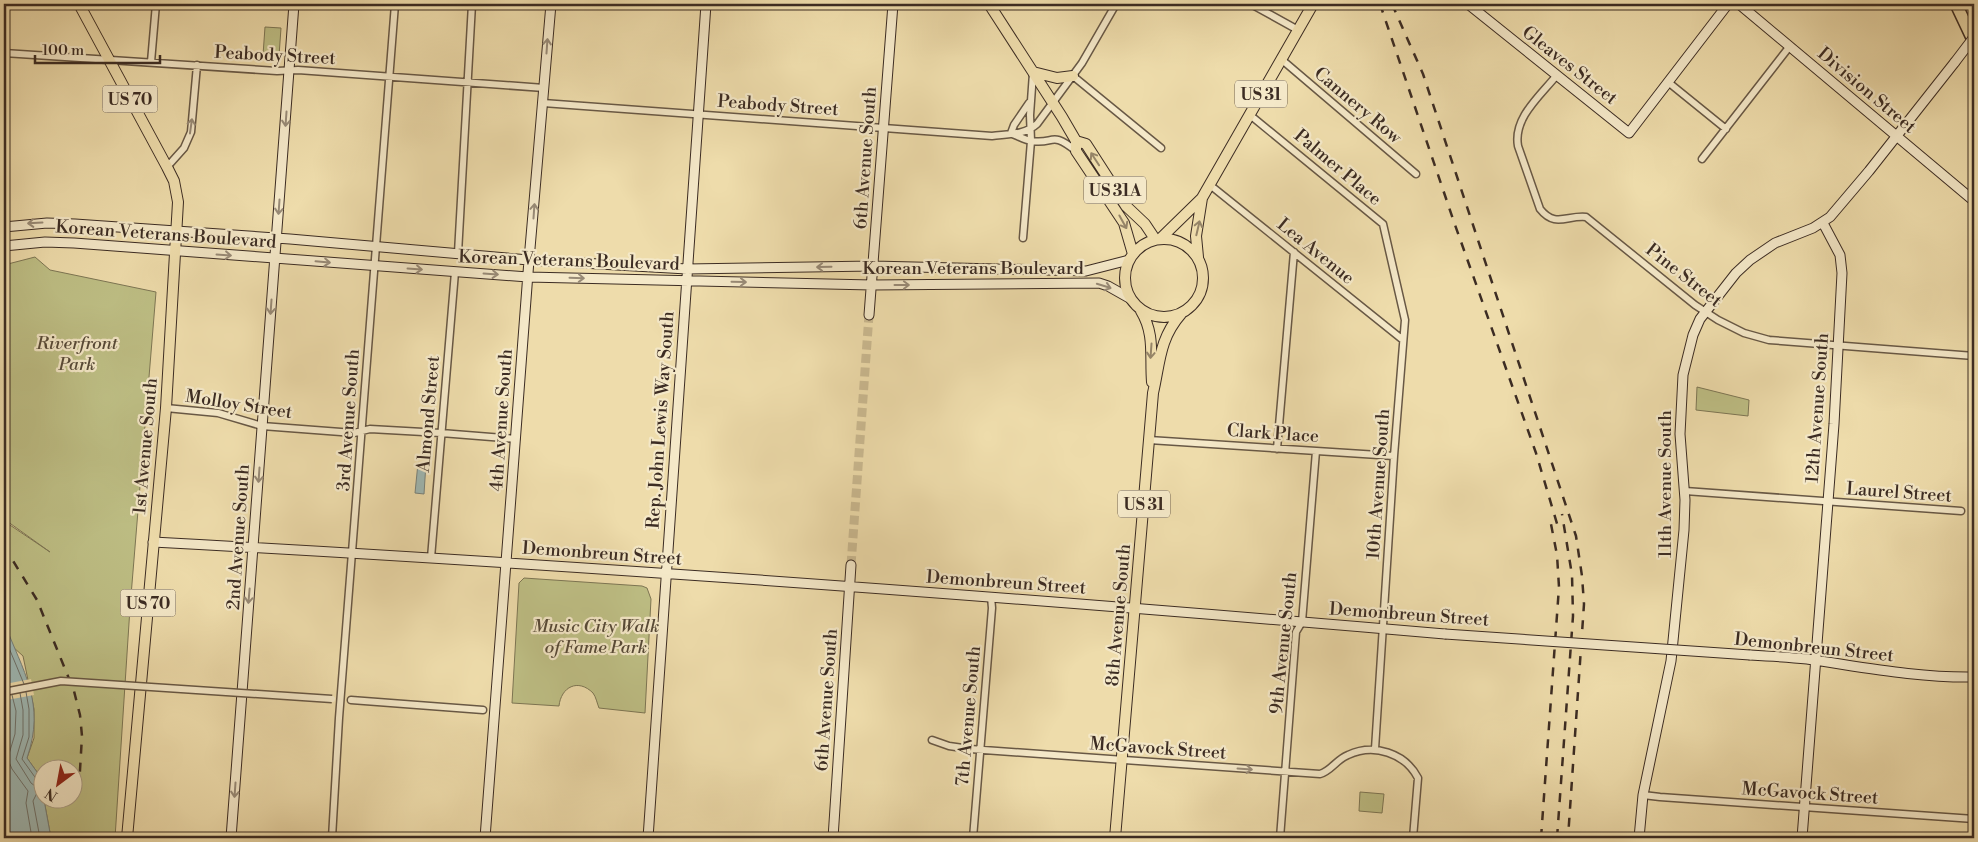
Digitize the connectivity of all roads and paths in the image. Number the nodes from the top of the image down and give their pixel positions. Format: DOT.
graph roads {
  1 [pos="79,4"];
  2 [pos="156,4"];
  3 [pos="294,4"];
  4 [pos="395,4"];
  5 [pos="472,4"];
  6 [pos="550,4"];
  7 [pos="706,4"];
  8 [pos="893,4"];
  9 [pos="989,4"];
  10 [pos="1116,4"];
  11 [pos="1251,4"];
  12 [pos="1313,4"];
  13 [pos="1468,4"];
  14 [pos="1728,4"];
  15 [pos="1739,4"];
  16 [pos="1956,4"];
  17 [pos="1298,30"];
  18 [pos="1974,37"];
  19 [pos="1974,42"];
  20 [pos="1790,46"];
  21 [pos="4,52"];
  22 [pos="1281,59"];
  23 [pos="110,60"];
  24 [pos="151,62"];
  25 [pos="196,65"];
  26 [pos="289,70"];
  27 [pos="1033,72"];
  28 [pos="388,76"];
  29 [pos="1073,76"];
  30 [pos="1557,76"];
  31 [pos="1668,82"];
  32 [pos="468,83"];
  33 [pos="544,88"];
  34 [pos="1031,101"];
  35 [pos="543,103"];
  36 [pos="1053,103"];
  37 [pos="698,114"];
  38 [pos="1250,115"];
  39 [pos="883,128"];
  40 [pos="1726,129"];
  41 [pos="1030,130"];
  42 [pos="1011,134"];
  43 [pos="1897,136"];
  44 [pos="1031,141"];
  45 [pos="1076,146"];
  46 [pos="1161,148"];
  47 [pos="1702,160"];
  48 [pos="167,168"];
  49 [pos="1416,174"];
  50 [pos="1210,185"];
  51 [pos="1202,198"];
  52 [pos="1974,201"];
  53 [pos="1823,223"];
  54 [pos="1383,224"];
  55 [pos="4,227"];
  56 [pos="178,232"];
  57 [pos="277,238"];
  58 [pos="1022,238"];
  59 [pos="1158,239"];
  60 [pos="4,246"];
  61 [pos="376,246"];
  62 [pos="176,251"];
  63 [pos="1294,252"];
  64 [pos="458,253"];
  65 [pos="1131,257"];
  66 [pos="275,258"];
  67 [pos="1198,258"];
  68 [pos="529,260"];
  69 [pos="374,266"];
  70 [pos="873,266"];
  71 [pos="687,269"];
  72 [pos="455,272"];
  73 [pos="528,277"];
  74 [pos="686,281"];
  75 [pos="872,285"];
  76 [pos="1131,299"];
  77 [pos="1141,310"];
  78 [pos="1706,312"];
  79 [pos="1181,314"];
  80 [pos="869,315"];
  81 [pos="1403,340"];
  82 [pos="1838,345"];
  83 [pos="1974,356"];
  84 [pos="1153,394"];
  85 [pos="166,408"];
  86 [pos="262,426"];
  87 [pos="362,432"];
  88 [pos="442,433"];
  89 [pos="516,439"];
  90 [pos="1149,440"];
  91 [pos="1277,449"];
  92 [pos="1316,451"];
  93 [pos="1394,456"];
  94 [pos="1685,491"];
  95 [pos="1827,502"];
  96 [pos="1961,511"];
  97 [pos="153,542"];
  98 [pos="253,548"];
  99 [pos="353,554"];
  100 [pos="431,558"];
  101 [pos="507,563"];
  102 [pos="851,565"];
  103 [pos="665,573"];
  104 [pos="850,586"];
  105 [pos="991,597"];
  106 [pos="1135,608"];
  107 [pos="1302,622"];
  108 [pos="1383,628"];
  109 [pos="1816,661"];
  110 [pos="1974,676"];
  111 [pos="4,692"];
  112 [pos="332,700"];
  113 [pos="351,700"];
  114 [pos="483,710"];
  115 [pos="932,740"];
  116 [pos="1375,749"];
  117 [pos="981,750"];
  118 [pos="1122,760"];
  119 [pos="1285,772"];
  120 [pos="1643,795"];
  121 [pos="1804,808"];
  122 [pos="1974,819"];
  123 [pos="126,838"];
  124 [pos="231,838"];
  125 [pos="332,838"];
  126 [pos="486,838"];
  127 [pos="648,838"];
  128 [pos="833,838"];
  129 [pos="973,838"];
  130 [pos="1115,838"];
  131 [pos="1280,838"];
  132 [pos="1413,838"];
  133 [pos="1639,838"];
  134 [pos="1802,838"];
  1 -- 23 [label="main road, US 70"];
  2 -- 24 [label="street"];
  3 -- 26 [label="street, 2nd Avenue South"];
  4 -- 28 [label="street, 3rd Avenue South"];
  5 -- 32 [label="street"];
  33 -- 6 [label="street, 4th Avenue South, one-way"];
  7 -- 37 [label="street, Rep. John Lewis Way South"];
  8 -- 39 [label="street, 6th Avenue South"];
  9 -- 27 [label="main road, US 31A"];
  10 -- 29 [label="street"];
  11 -- 17 [label="street"];
  12 -- 17 [label="main road, US 31"];
  13 -- 30 [label="street, Gleaves Street"];
  14 -- 31 [label="street"];
  15 -- 20 [label="street, Division Street"];
  16 -- 19 [label="highway"];
  17 -- 22 [label="main road, US 31"];
  18 -- 43 [label="street, bridge"];
  20 -- 40 [label="street"];
  20 -- 43 [label="street, Division Street"];
  21 -- 23 [label="street, Peabody Street"];
  22 -- 38 [label="main road, US 31"];
  22 -- 49 [label="street, Cannery Row"];
  23 -- 24 [label="street, Peabody Street"];
  23 -- 48 [label="main road, US 70"];
  24 -- 25 [label="street, Peabody Street"];
  25 -- 26 [label="street, Peabody Street"];
  48 -- 25 [label="street, one-way"];
  26 -- 28 [label="street, Peabody Street"];
  26 -- 57 [label="street, 2nd Avenue South, one-way"];
  27 -- 29 [label="main road"];
  27 -- 34 [label="street"];
  27 -- 36 [label="main road, US 31A"];
  28 -- 32 [label="street, Peabody Street"];
  28 -- 61 [label="street, 3rd Avenue South"];
  29 -- 36 [label="street"];
  29 -- 46 [label="street"];
  30 -- 31 [label="street, Gleaves Street"];
  30 -- 78 [label="street, Pine Street"];
  31 -- 40 [label="street"];
  32 -- 33 [label="street, Peabody Street"];
  32 -- 64 [label="street"];
  33 -- 35 [label="street, 4th Avenue South"];
  34 -- 41 [label="street"];
  34 -- 42 [label="street"];
  35 -- 37 [label="street, Peabody Street"];
  68 -- 35 [label="street, 4th Avenue South, one-way"];
  36 -- 41 [label="street"];
  36 -- 45 [label="main road, US 31A"];
  37 -- 39 [label="street, Peabody Street"];
  37 -- 71 [label="street, Rep. John Lewis Way South"];
  38 -- 50 [label="main road, US 31"];
  38 -- 54 [label="street, Palmer Place"];
  39 -- 42 [label="street, Peabody Street"];
  39 -- 70 [label="street, 6th Avenue South"];
  40 -- 47 [label="street"];
  41 -- 42 [label="street, Peabody Street"];
  41 -- 44 [label="street"];
  42 -- 44 [label="street, Peabody Street"];
  43 -- 52 [label="street, Division Street"];
  43 -- 53 [label="street"];
  44 -- 45 [label="street, Peabody Street"];
  44 -- 58 [label="street"];
  59 -- 45 [label="main road, US 31A, one-way"];
  45 -- 65 [label="main road, US 31A, one-way"];
  48 -- 56 [label="main road, 1st Avenue South / US 70"];
  50 -- 51 [label="main road, US 31"];
  50 -- 63 [label="street, Lea Avenue"];
  51 -- 59 [label="main road, US 31"];
  67 -- 51 [label="main road, US 31, one-way"];
  53 -- 78 [label="street, 11th Avenue South"];
  53 -- 82 [label="street, 12th Avenue South"];
  54 -- 81 [label="street, 10th Avenue South"];
  56 -- 55 [label="street, Korean Veterans Boulevard, one-way"];
  56 -- 57 [label="street, Korean Veterans Boulevard"];
  56 -- 62 [label="main road, 1st Avenue South / US 70"];
  57 -- 61 [label="street, Korean Veterans Boulevard"];
  57 -- 66 [label="street, 2nd Avenue South"];
  59 -- 65 [label="main road, US 31"];
  59 -- 67 [label="main road"];
  60 -- 62 [label="street, Korean Veterans Boulevard"];
  61 -- 64 [label="street, Korean Veterans Boulevard"];
  61 -- 69 [label="street, 3rd Avenue South"];
  62 -- 66 [label="street, Korean Veterans Boulevard, one-way"];
  62 -- 85 [label="main road, 1st Avenue South / US 70"];
  63 -- 81 [label="street, Lea Avenue"];
  63 -- 91 [label="street"];
  64 -- 68 [label="street, Korean Veterans Boulevard"];
  65 -- 70 [label="street, Korean Veterans Boulevard"];
  65 -- 76 [label="main road, US 31"];
  66 -- 69 [label="street, Korean Veterans Boulevard, one-way"];
  66 -- 86 [label="street, 2nd Avenue South, one-way"];
  67 -- 79 [label="main road, US 31"];
  68 -- 71 [label="street, Korean Veterans Boulevard"];
  68 -- 73 [label="street, 4th Avenue South"];
  69 -- 72 [label="street, Korean Veterans Boulevard, one-way"];
  69 -- 87 [label="street, 3rd Avenue South"];
  70 -- 71 [label="street, Korean Veterans Boulevard, one-way"];
  70 -- 75 [label="street, 6th Avenue South"];
  71 -- 74 [label="street, Rep. John Lewis Way South"];
  72 -- 73 [label="street, Korean Veterans Boulevard, one-way"];
  72 -- 88 [label="street, Almond Street"];
  73 -- 74 [label="street, Korean Veterans Boulevard, one-way"];
  73 -- 89 [label="street, 4th Avenue South"];
  74 -- 75 [label="street, Korean Veterans Boulevard, one-way"];
  74 -- 103 [label="street, Rep. John Lewis Way South"];
  75 -- 76 [label="street, Korean Veterans Boulevard, one-way"];
  75 -- 80 [label="street, 6th Avenue South"];
  76 -- 77 [label="main road, US 31"];
  77 -- 79 [label="main road"];
  77 -- 84 [label="main road, 8th Avenue South / US 31, one-way"];
  78 -- 82 [label="street, Pine Street"];
  78 -- 94 [label="street, 11th Avenue South"];
  79 -- 84 [label="main road, 8th Avenue South / US 31"];
  81 -- 93 [label="street, 10th Avenue South"];
  82 -- 83 [label="street, Pine Street"];
  82 -- 95 [label="street, 12th Avenue South"];
  84 -- 90 [label="main road, 8th Avenue South / US 31"];
  85 -- 86 [label="street, Molloy Street"];
  85 -- 97 [label="main road, 1st Avenue South / US 70"];
  86 -- 87 [label="street, Molloy Street"];
  86 -- 98 [label="street, 2nd Avenue South, one-way"];
  87 -- 88 [label="street, Molloy Street"];
  87 -- 99 [label="street, 3rd Avenue South"];
  88 -- 89 [label="street, Molloy Street"];
  88 -- 100 [label="street, Almond Street"];
  89 -- 101 [label="street, 4th Avenue South"];
  90 -- 91 [label="street, Clark Place"];
  90 -- 106 [label="main road, 8th Avenue South / US 31"];
  91 -- 92 [label="street, Clark Place"];
  92 -- 93 [label="street, Clark Place"];
  92 -- 107 [label="street, 9th Avenue South"];
  93 -- 108 [label="street, 10th Avenue South"];
  94 -- 95 [label="street, Laurel Street"];
  94 -- 120 [label="street, 11th Avenue South"];
  95 -- 96 [label="street, Laurel Street"];
  95 -- 109 [label="street, 12th Avenue South"];
  97 -- 98 [label="street, Demonbreun Street"];
  97 -- 123 [label="main road, 1st Avenue South / US 70"];
  98 -- 99 [label="street, Demonbreun Street"];
  98 -- 124 [label="street, 2nd Avenue South, one-way"];
  99 -- 100 [label="street, Demonbreun Street"];
  99 -- 125 [label="street, 3rd Avenue South"];
  100 -- 101 [label="street, Demonbreun Street"];
  101 -- 103 [label="street, Demonbreun Street"];
  101 -- 126 [label="street, 4th Avenue South"];
  102 -- 104 [label="street, 6th Avenue South"];
  103 -- 104 [label="street, Demonbreun Street"];
  103 -- 127 [label="street, Rep. John Lewis Way South"];
  104 -- 105 [label="street, Demonbreun Street"];
  104 -- 128 [label="street, 6th Avenue South"];
  105 -- 106 [label="street, Demonbreun Street"];
  105 -- 117 [label="street, 7th Avenue South"];
  106 -- 107 [label="street, Demonbreun Street"];
  106 -- 118 [label="main road, 8th Avenue South / US 31"];
  107 -- 108 [label="street, Demonbreun Street"];
  107 -- 119 [label="street, 9th Avenue South"];
  108 -- 109 [label="street, Demonbreun Street, bridge"];
  108 -- 116 [label="street, 10th Avenue South"];
  109 -- 110 [label="street, Demonbreun Street"];
  109 -- 121 [label="street, 12th Avenue South"];
  111 -- 112 [label="street, bridge"];
  113 -- 114 [label="street"];
  115 -- 117 [label="street, McGavock Street"];
  116 -- 119 [label="street, McGavock Street"];
  116 -- 132 [label="street"];
  117 -- 118 [label="street, McGavock Street"];
  117 -- 129 [label="street, 7th Avenue South"];
  118 -- 119 [label="street, McGavock Street, one-way"];
  118 -- 130 [label="main road, 8th Avenue South / US 31"];
  119 -- 131 [label="street, 9th Avenue South"];
  120 -- 121 [label="street, McGavock Street"];
  120 -- 133 [label="street, 11th Avenue South"];
  121 -- 122 [label="street, McGavock Street"];
  121 -- 134 [label="street, 12th Avenue South"];
}
